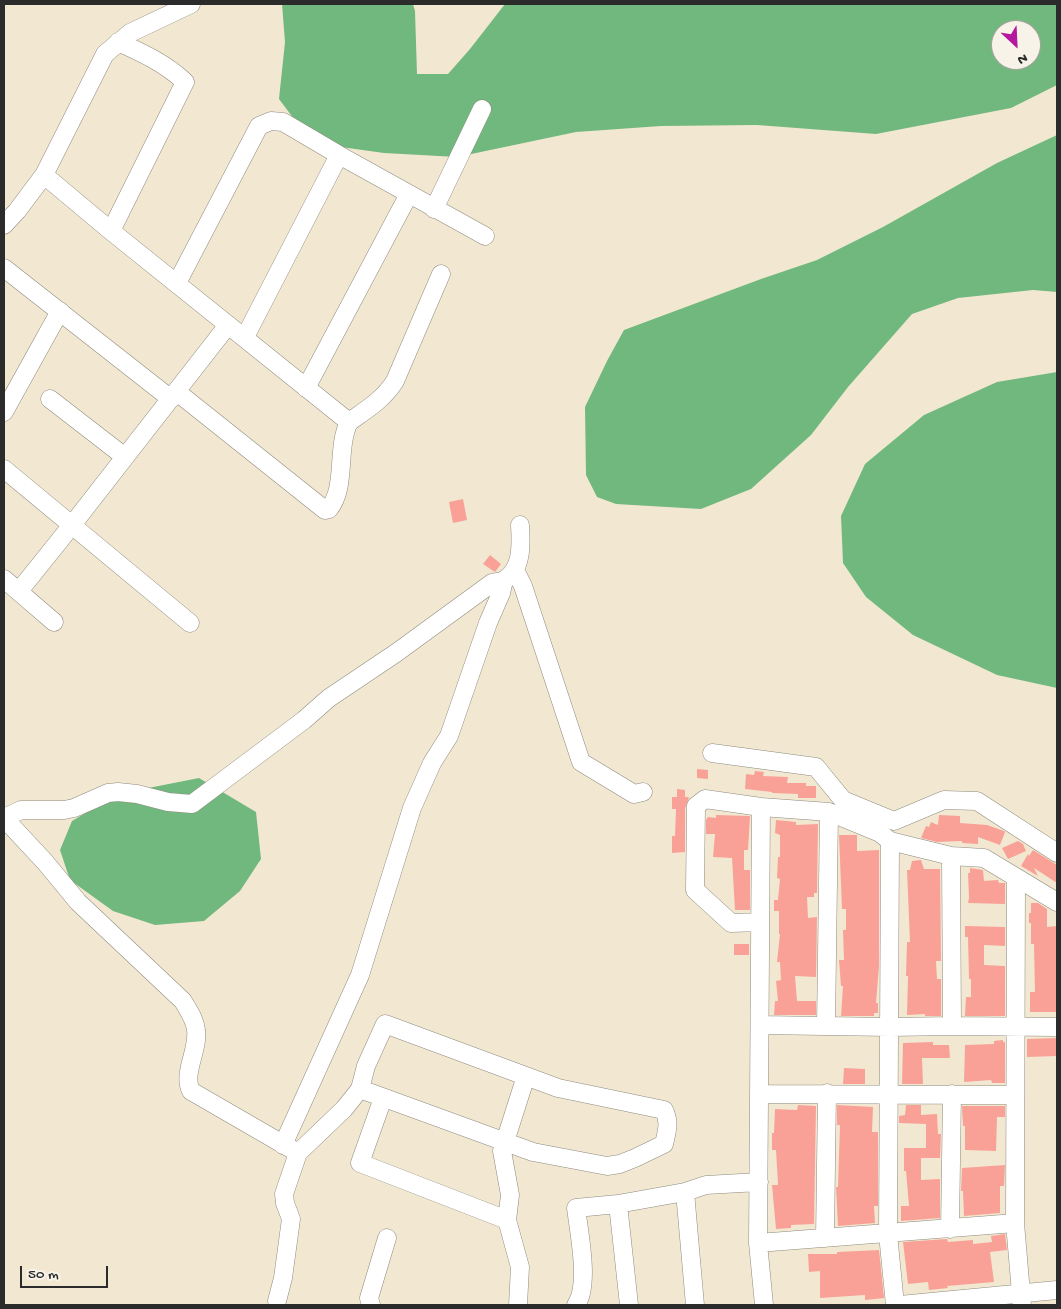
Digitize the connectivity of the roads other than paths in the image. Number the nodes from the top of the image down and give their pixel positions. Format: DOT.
graph roads {
  1 [pos="191,4"];
  2 [pos="118,42"];
  3 [pos="482,109"];
  4 [pos="339,155"];
  5 [pos="44,175"];
  6 [pos="409,194"];
  7 [pos="434,209"];
  8 [pos="4,225"];
  9 [pos="111,231"];
  10 [pos="485,236"];
  11 [pos="4,268"];
  12 [pos="442,274"];
  13 [pos="177,283"];
  14 [pos="60,311"];
  15 [pos="228,325"];
  16 [pos="244,337"];
  17 [pos="306,388"];
  18 [pos="174,396"];
  19 [pos="50,399"];
  20 [pos="4,412"];
  21 [pos="349,422"];
  22 [pos="125,458"];
  23 [pos="4,469"];
  24 [pos="520,525"];
  25 [pos="72,526"];
  26 [pos="510,575"];
  27 [pos="4,579"];
  28 [pos="19,591"];
  29 [pos="54,622"];
  30 [pos="190,623"];
  31 [pos="712,754"];
  32 [pos="643,792"];
  33 [pos="761,807"];
  34 [pos="829,812"];
  35 [pos="4,818"];
  36 [pos="890,841"];
  37 [pos="1057,853"];
  38 [pos="951,856"];
  39 [pos="1016,878"];
  40 [pos="1057,902"];
  41 [pos="760,922"];
  42 [pos="760,1025"];
  43 [pos="826,1026"];
  44 [pos="952,1026"];
  45 [pos="890,1027"];
  46 [pos="1015,1027"];
  47 [pos="1057,1027"];
  48 [pos="526,1076"];
  49 [pos="360,1088"];
  50 [pos="827,1093"];
  51 [pos="760,1094"];
  52 [pos="889,1094"];
  53 [pos="952,1094"];
  54 [pos="1015,1095"];
  55 [pos="383,1098"];
  56 [pos="504,1142"];
  57 [pos="291,1149"];
  58 [pos="759,1182"];
  59 [pos="685,1192"];
  60 [pos="618,1204"];
  61 [pos="508,1220"];
  62 [pos="1015,1223"];
  63 [pos="950,1229"];
  64 [pos="888,1234"];
  65 [pos="387,1238"];
  66 [pos="825,1238"];
  67 [pos="758,1243"];
  68 [pos="1057,1290"];
  69 [pos="1022,1299"];
  70 [pos="278,1301"];
  71 [pos="371,1305"];
  72 [pos="518,1305"];
  73 [pos="576,1305"];
  74 [pos="629,1305"];
  75 [pos="695,1305"];
  76 [pos="764,1305"];
  77 [pos="895,1305"];
  78 [pos="900,1305"];
  1 -- 2 [label="street"];
  2 -- 5 [label="street"];
  2 -- 9 [label="street"];
  3 -- 7 [label="street"];
  4 -- 6 [label="street"];
  4 -- 13 [label="street"];
  4 -- 16 [label="street"];
  5 -- 8 [label="street"];
  5 -- 9 [label="street"];
  6 -- 7 [label="street"];
  6 -- 17 [label="street"];
  7 -- 10 [label="street"];
  9 -- 13 [label="street"];
  11 -- 14 [label="street"];
  12 -- 21 [label="street"];
  13 -- 15 [label="street"];
  14 -- 18 [label="street"];
  14 -- 20 [label="street"];
  15 -- 16 [label="street"];
  15 -- 18 [label="street"];
  16 -- 17 [label="street"];
  17 -- 21 [label="street"];
  18 -- 21 [label="street"];
  18 -- 22 [label="street"];
  19 -- 22 [label="street"];
  22 -- 25 [label="street"];
  23 -- 25 [label="street"];
  24 -- 26 [label="street"];
  25 -- 28 [label="street"];
  25 -- 30 [label="street"];
  26 -- 32 [label="street"];
  26 -- 35 [label="street"];
  26 -- 57 [label="street"];
  27 -- 28 [label="street"];
  28 -- 29 [label="street"];
  31 -- 37 [label="street"];
  33 -- 34 [label="street"];
  33 -- 41 [label="street"];
  33 -- 41 [label="street"];
  34 -- 36 [label="street"];
  34 -- 43 [label="street"];
  35 -- 57 [label="street"];
  36 -- 38 [label="street"];
  36 -- 45 [label="street"];
  38 -- 39 [label="street"];
  38 -- 44 [label="street"];
  39 -- 40 [label="street"];
  39 -- 46 [label="street"];
  41 -- 42 [label="street"];
  42 -- 43 [label="street"];
  42 -- 51 [label="street"];
  43 -- 45 [label="street"];
  44 -- 45 [label="street"];
  44 -- 46 [label="street"];
  45 -- 52 [label="street"];
  46 -- 47 [label="street"];
  46 -- 54 [label="street"];
  48 -- 49 [label="street"];
  48 -- 56 [label="street"];
  48 -- 56 [label="street"];
  49 -- 55 [label="street"];
  49 -- 57 [label="street"];
  50 -- 51 [label="street"];
  50 -- 52 [label="street"];
  50 -- 66 [label="street"];
  51 -- 58 [label="street"];
  52 -- 53 [label="street"];
  52 -- 64 [label="street"];
  53 -- 54 [label="street"];
  53 -- 63 [label="street"];
  54 -- 62 [label="street"];
  55 -- 56 [label="street"];
  55 -- 61 [label="street"];
  56 -- 61 [label="street"];
  57 -- 70 [label="street"];
  58 -- 59 [label="street"];
  58 -- 67 [label="street"];
  59 -- 60 [label="street"];
  59 -- 75 [label="street"];
  60 -- 73 [label="street"];
  60 -- 74 [label="street"];
  61 -- 72 [label="street"];
  62 -- 63 [label="street"];
  62 -- 69 [label="street"];
  63 -- 64 [label="street"];
  64 -- 66 [label="street"];
  64 -- 77 [label="street"];
  65 -- 71 [label="street"];
  66 -- 67 [label="street"];
  67 -- 76 [label="street"];
  68 -- 69 [label="street"];
  69 -- 78 [label="street"];
}
